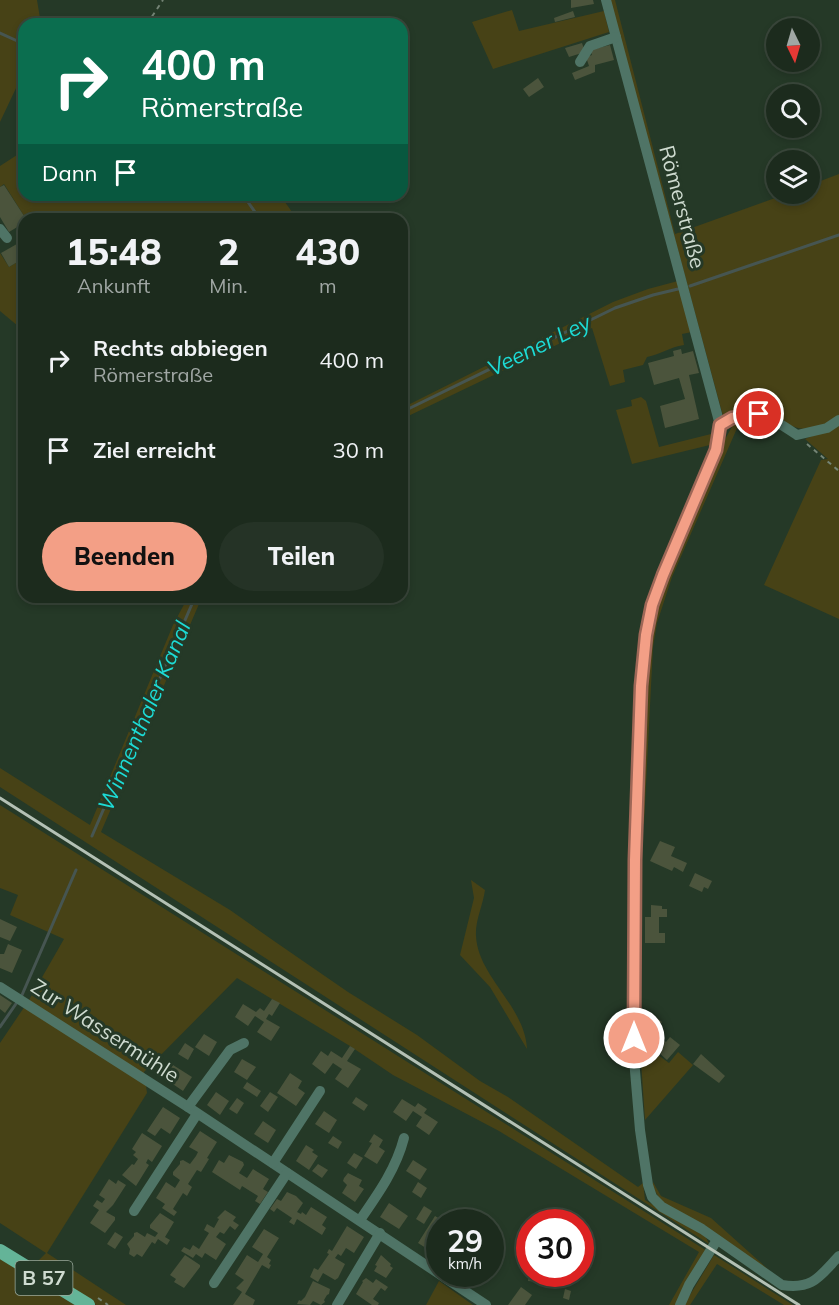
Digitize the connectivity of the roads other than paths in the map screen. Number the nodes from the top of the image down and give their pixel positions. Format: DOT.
graph roads {
  1 [pos="606,0"];
  2 [pos="615,37"];
  3 [pos="580,62"];
  4 [pos="0,229"];
  5 [pos="7,238"];
  6 [pos="839,420"];
  7 [pos="720,425"];
  8 [pos="4,990"];
  9 [pos="244,1043"];
  10 [pos="321,1091"];
  11 [pos="193,1111"];
  12 [pos="404,1138"];
  13 [pos="273,1163"];
  14 [pos="287,1173"];
  15 [pos="134,1211"];
  16 [pos="360,1220"];
  17 [pos="380,1233"];
  18 [pos="717,1240"];
  19 [pos="0,1251"];
  20 [pos="839,1256"];
  21 [pos="214,1283"];
  22 [pos="87,1305"];
  23 [pos="337,1305"];
  24 [pos="486,1305"];
  25 [pos="680,1305"];
  1 -- 2 [label="street, Römerstraße"];
  2 -- 3 [label="street"];
  2 -- 7 [label="street, Römerstraße"];
  4 -- 5 [label="street"];
  6 -- 7 [label="street"];
  7 -- 18 [label="street, Römerstraße"];
  8 -- 11 [label="street, Zur Wassermühle"];
  9 -- 11 [label="street, Zur Wassermühle"];
  10 -- 13 [label="street"];
  11 -- 13 [label="street, Zur Wassermühle"];
  11 -- 15 [label="street, Zur Wassermühle"];
  12 -- 16 [label="street"];
  13 -- 14 [label="street, Zur Wassermühle"];
  14 -- 16 [label="street, Zur Wassermühle"];
  14 -- 21 [label="street"];
  16 -- 17 [label="street, Zur Wassermühle"];
  17 -- 23 [label="street"];
  17 -- 24 [label="street, Zur Wassermühle"];
  18 -- 20 [label="street, Römerstraße"];
  18 -- 25 [label="street"];
  19 -- 22 [label="main road, B 57"];
}
